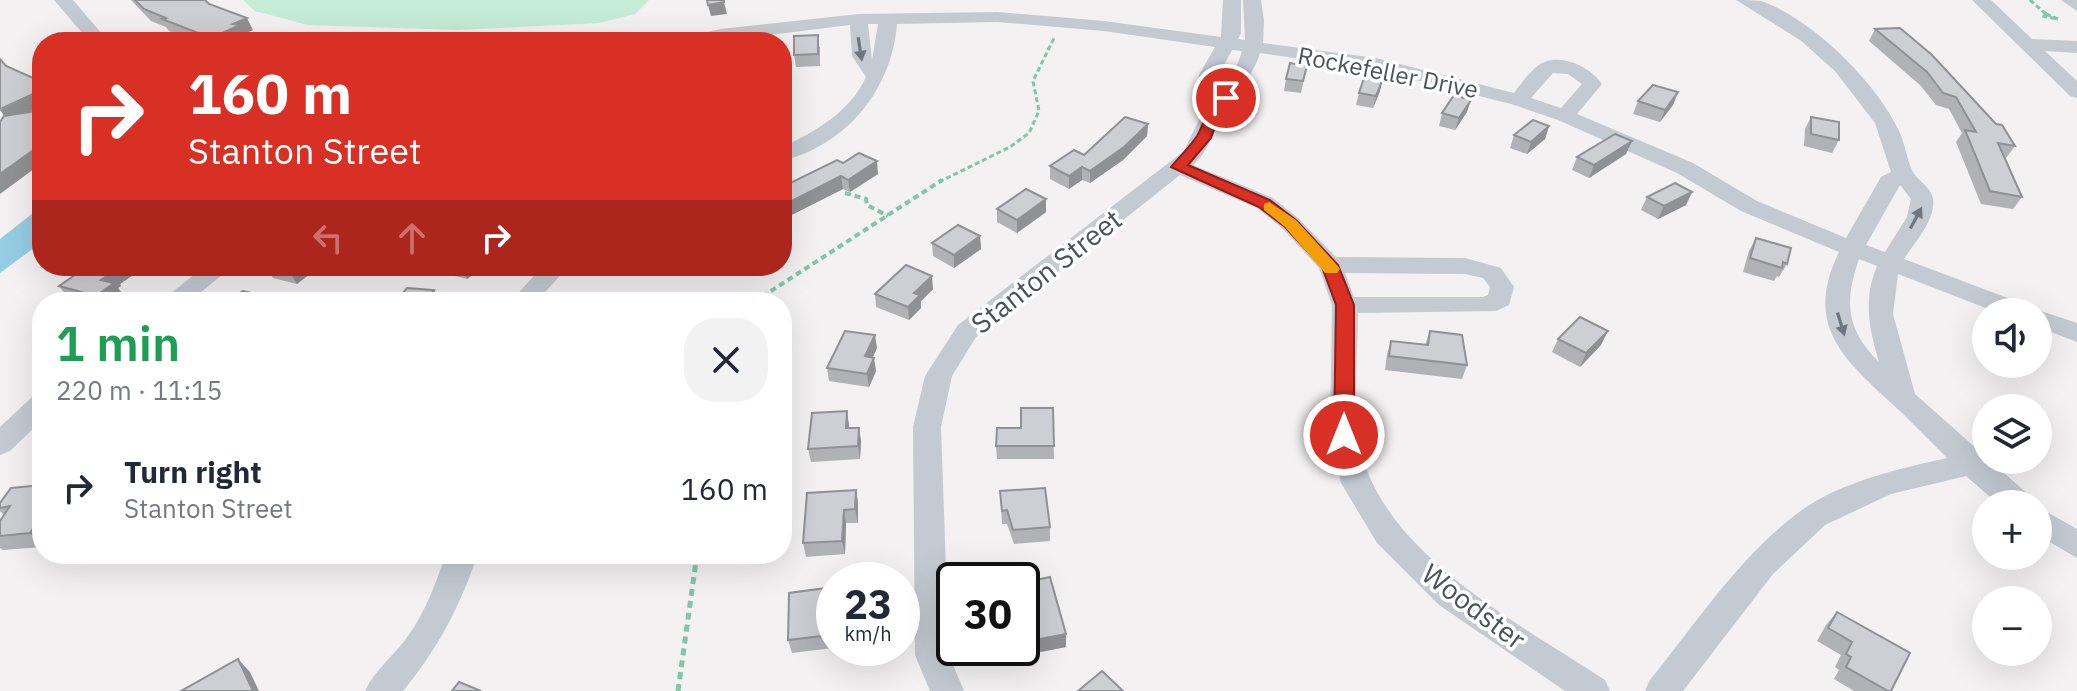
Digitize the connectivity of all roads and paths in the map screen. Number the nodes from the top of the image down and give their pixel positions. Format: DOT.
graph roads {
  1 [pos="63,0"];
  2 [pos="1232,0"];
  3 [pos="1252,0"];
  4 [pos="1745,0"];
  5 [pos="1981,0"];
  6 [pos="2030,0"];
  7 [pos="2070,0"];
  8 [pos="2077,6"];
  9 [pos="2046,14"];
  10 [pos="888,18"];
  11 [pos="859,19"];
  12 [pos="1058,31"];
  13 [pos="91,32"];
  14 [pos="747,32"];
  15 [pos="1226,43"];
  16 [pos="2026,44"];
  17 [pos="1252,47"];
  18 [pos="2077,47"];
  19 [pos="874,75"];
  20 [pos="2077,92"];
  21 [pos="1518,100"];
  22 [pos="1212,114"];
  23 [pos="1565,116"];
  24 [pos="792,150"];
  25 [pos="1179,167"];
  26 [pos="1903,174"];
  27 [pos="845,193"];
  28 [pos="888,216"];
  29 [pos="1853,250"];
  30 [pos="1330,265"];
  31 [pos="1889,265"];
  32 [pos="207,276"];
  33 [pos="547,276"];
  34 [pos="186,292"];
  35 [pos="532,292"];
  36 [pos="770,292"];
  37 [pos="1981,298"];
  38 [pos="1345,305"];
  39 [pos="2052,323"];
  40 [pos="2075,332"];
  41 [pos="1903,398"];
  42 [pos="32,414"];
  43 [pos="0,444"];
  44 [pos="1968,464"];
  45 [pos="2001,490"];
  46 [pos="2052,528"];
  47 [pos="2077,545"];
  48 [pos="458,564"];
  49 [pos="698,564"];
  50 [pos="382,691"];
  51 [pos="678,691"];
  52 [pos="947,691"];
  53 [pos="1593,691"];
  54 [pos="1662,691"];
  1 -- 13 [label="street"];
  2 -- 15 [label="street"];
  3 -- 17 [label="street, Stanton Street"];
  4 -- 26 [label="street"];
  5 -- 16 [label="street"];
  6 -- 9 [label="path"];
  7 -- 8 [label="street"];
  10 -- 11 [label="street, Rockefeller Drive"];
  10 -- 15 [label="street, Rockefeller Drive"];
  10 -- 19 [label="street"];
  11 -- 14 [label="street, Rockefeller Drive"];
  11 -- 19 [label="street, one-way"];
  12 -- 28 [label="path"];
  15 -- 17 [label="street, Rockefeller Drive"];
  15 -- 22 [label="street"];
  16 -- 18 [label="street"];
  16 -- 20 [label="street"];
  17 -- 21 [label="street, Rockefeller Drive"];
  17 -- 22 [label="street, Stanton Street"];
  19 -- 24 [label="street"];
  21 -- 23 [label="street, Rockefeller Drive"];
  21 -- 23 [label="street, Rockefeller Drive"];
  22 -- 25 [label="street, Stanton Street"];
  23 -- 29 [label="street, Rockefeller Drive"];
  25 -- 30 [label="street, Woodster"];
  25 -- 52 [label="street, Stanton Street"];
  26 -- 29 [label="street"];
  31 -- 26 [label="street, one-way"];
  27 -- 28 [label="path"];
  28 -- 36 [label="path"];
  29 -- 31 [label="street, Rockefeller Drive"];
  29 -- 41 [label="street, one-way"];
  30 -- 38 [label="street, Woodster"];
  30 -- 38 [label="street"];
  31 -- 37 [label="street, Rockefeller Drive"];
  31 -- 41 [label="street"];
  32 -- 34 [label="street"];
  33 -- 35 [label="street"];
  38 -- 53 [label="street, Woodster"];
  39 -- 40 [label="street"];
  41 -- 44 [label="street"];
  42 -- 43 [label="street"];
  44 -- 45 [label="street"];
  44 -- 54 [label="street"];
  46 -- 47 [label="street"];
  48 -- 50 [label="street"];
  49 -- 51 [label="path"];
}
